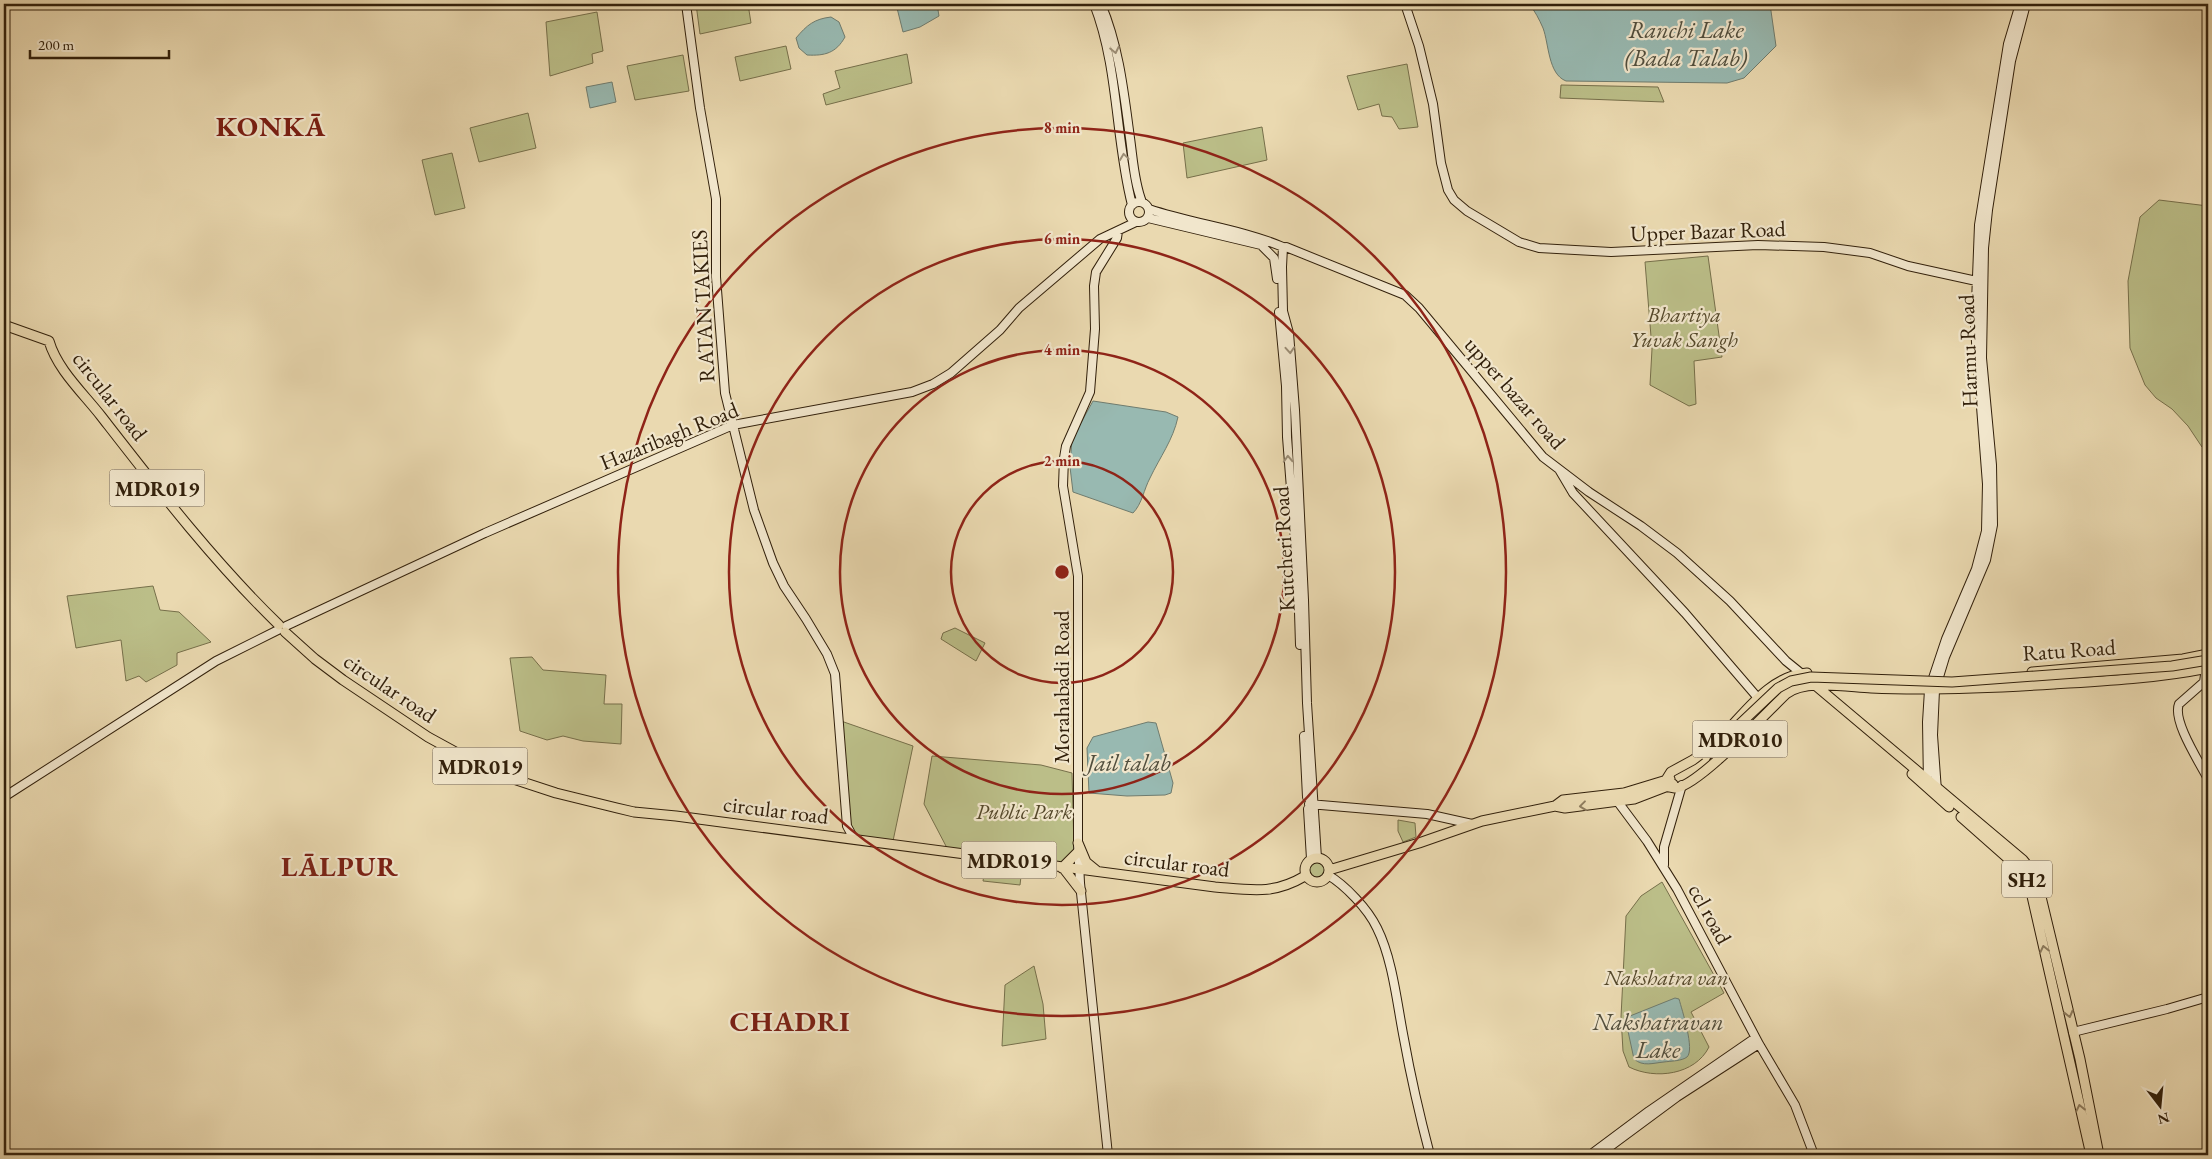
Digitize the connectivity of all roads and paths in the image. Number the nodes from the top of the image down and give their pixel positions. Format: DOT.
graph roads {
  1 [pos="686,4"];
  2 [pos="1094,4"];
  3 [pos="1101,4"];
  4 [pos="1405,4"];
  5 [pos="2023,4"];
  6 [pos="1142,202"];
  7 [pos="1132,205"];
  8 [pos="1149,209"];
  9 [pos="1129,215"];
  10 [pos="1148,218"];
  11 [pos="1136,222"];
  12 [pos="1121,229"];
  13 [pos="1282,246"];
  14 [pos="1981,282"];
  15 [pos="4,324"];
  16 [pos="4,330"];
  17 [pos="50,343"];
  18 [pos="733,425"];
  19 [pos="1560,471"];
  20 [pos="282,628"];
  21 [pos="2208,654"];
  22 [pos="2208,665"];
  23 [pos="1797,672"];
  24 [pos="2190,672"];
  25 [pos="1935,679"];
  26 [pos="1813,686"];
  27 [pos="2196,687"];
  28 [pos="1932,690"];
  29 [pos="1758,698"];
  30 [pos="2208,779"];
  31 [pos="1667,783"];
  32 [pos="1682,786"];
  33 [pos="1932,787"];
  34 [pos="4,797"];
  35 [pos="1615,798"];
  36 [pos="1310,804"];
  37 [pos="1472,824"];
  38 [pos="847,826"];
  39 [pos="841,837"];
  40 [pos="854,839"];
  41 [pos="1078,847"];
  42 [pos="1314,858"];
  43 [pos="1063,868"];
  44 [pos="1341,868"];
  45 [pos="1080,870"];
  46 [pos="1664,870"];
  47 [pos="1095,872"];
  48 [pos="1329,872"];
  49 [pos="1306,876"];
  50 [pos="1081,887"];
  51 [pos="1346,888"];
  52 [pos="2208,996"];
  53 [pos="2073,1032"];
  54 [pos="1757,1041"];
  55 [pos="1108,1155"];
  56 [pos="1430,1155"];
  57 [pos="1590,1155"];
  58 [pos="1598,1155"];
  59 [pos="1814,1155"];
  60 [pos="2091,1155"];
  61 [pos="2099,1155"];
  1 -- 18 [label="main road, RATAN TAKIES"];
  7 -- 2 [label="main road, one-way"];
  3 -- 6 [label="main road, one-way"];
  4 -- 14 [label="main road, Upper Bazar Road"];
  5 -- 14 [label="main road, Harmu Road"];
  6 -- 7 [label="main road"];
  6 -- 8 [label="main road"];
  7 -- 9 [label="main road"];
  8 -- 10 [label="main road"];
  8 -- 13 [label="main road, upper bazar road"];
  9 -- 11 [label="main road"];
  9 -- 12 [label="main road"];
  10 -- 11 [label="main road"];
  36 -- 10 [label="main road, one-way"];
  11 -- 12 [label="main road, Hazaribagh Road"];
  12 -- 18 [label="main road, Hazaribagh Road"];
  12 -- 41 [label="main road, Morahabadi Road"];
  13 -- 19 [label="main road, upper bazar road"];
  13 -- 36 [label="main road, Kutcheri Road, one-way"];
  14 -- 25 [label="main road, Harmu Road"];
  15 -- 17 [label="main road, circular road"];
  16 -- 17 [label="main road, circular road"];
  17 -- 20 [label="main road, circular road / MDR019"];
  18 -- 20 [label="main road, Hazaribagh Road"];
  18 -- 38 [label="main road, RATAN TAKIES"];
  19 -- 23 [label="main road, upper bazar road"];
  19 -- 29 [label="main road, MDR010"];
  20 -- 34 [label="main road, Hazaribagh Road"];
  20 -- 39 [label="main road, circular road / MDR019"];
  21 -- 25 [label="main road, Ratu Road"];
  22 -- 24 [label="main road, Ratu Road"];
  22 -- 27 [label="main road"];
  22 -- 31 [label="main road, bridge"];
  23 -- 25 [label="main road, MDR010"];
  23 -- 26 [label="main road, upper bazar road"];
  23 -- 29 [label="main road, MDR010"];
  24 -- 27 [label="main road"];
  24 -- 28 [label="main road, Ratu Road"];
  25 -- 28 [label="main road, Harmu Road"];
  26 -- 28 [label="main road, MDR010"];
  26 -- 32 [label="main road, MDR010"];
  26 -- 33 [label="main road, SH2"];
  27 -- 30 [label="main road"];
  28 -- 33 [label="main road, Harmu Road"];
  29 -- 31 [label="main road, MDR010"];
  31 -- 32 [label="main road, MDR010"];
  31 -- 35 [label="main road"];
  32 -- 46 [label="main road, ccl road"];
  33 -- 53 [label="main road, SH2, one-way"];
  60 -- 33 [label="main road, SH2, one-way"];
  35 -- 37 [label="main road"];
  35 -- 46 [label="main road"];
  36 -- 37 [label="main road"];
  36 -- 42 [label="main road"];
  37 -- 44 [label="main road"];
  38 -- 39 [label="main road"];
  38 -- 40 [label="main road, RATAN TAKIES"];
  39 -- 40 [label="main road, circular road / MDR019"];
  40 -- 43 [label="main road, circular road / MDR019"];
  41 -- 43 [label="main road"];
  41 -- 45 [label="main road, Morahabadi Road"];
  41 -- 47 [label="main road"];
  42 -- 48 [label="main road"];
  42 -- 49 [label="main road"];
  43 -- 45 [label="main road, circular road / MDR019"];
  43 -- 50 [label="main road"];
  44 -- 48 [label="main road"];
  44 -- 51 [label="main road"];
  45 -- 47 [label="main road, circular road / MDR019"];
  45 -- 50 [label="main road, Morahabadi Road"];
  46 -- 54 [label="main road, ccl road"];
  47 -- 49 [label="main road, circular road / MDR019"];
  47 -- 50 [label="main road"];
  48 -- 49 [label="main road, circular road / MDR019"];
  48 -- 51 [label="main road"];
  50 -- 55 [label="main road, Morahabadi Road"];
  51 -- 56 [label="main road"];
  52 -- 53 [label="main road"];
  53 -- 61 [label="main road, SH2"];
  54 -- 57 [label="main road"];
  54 -- 58 [label="main road"];
  54 -- 59 [label="main road, ccl road"];
}
